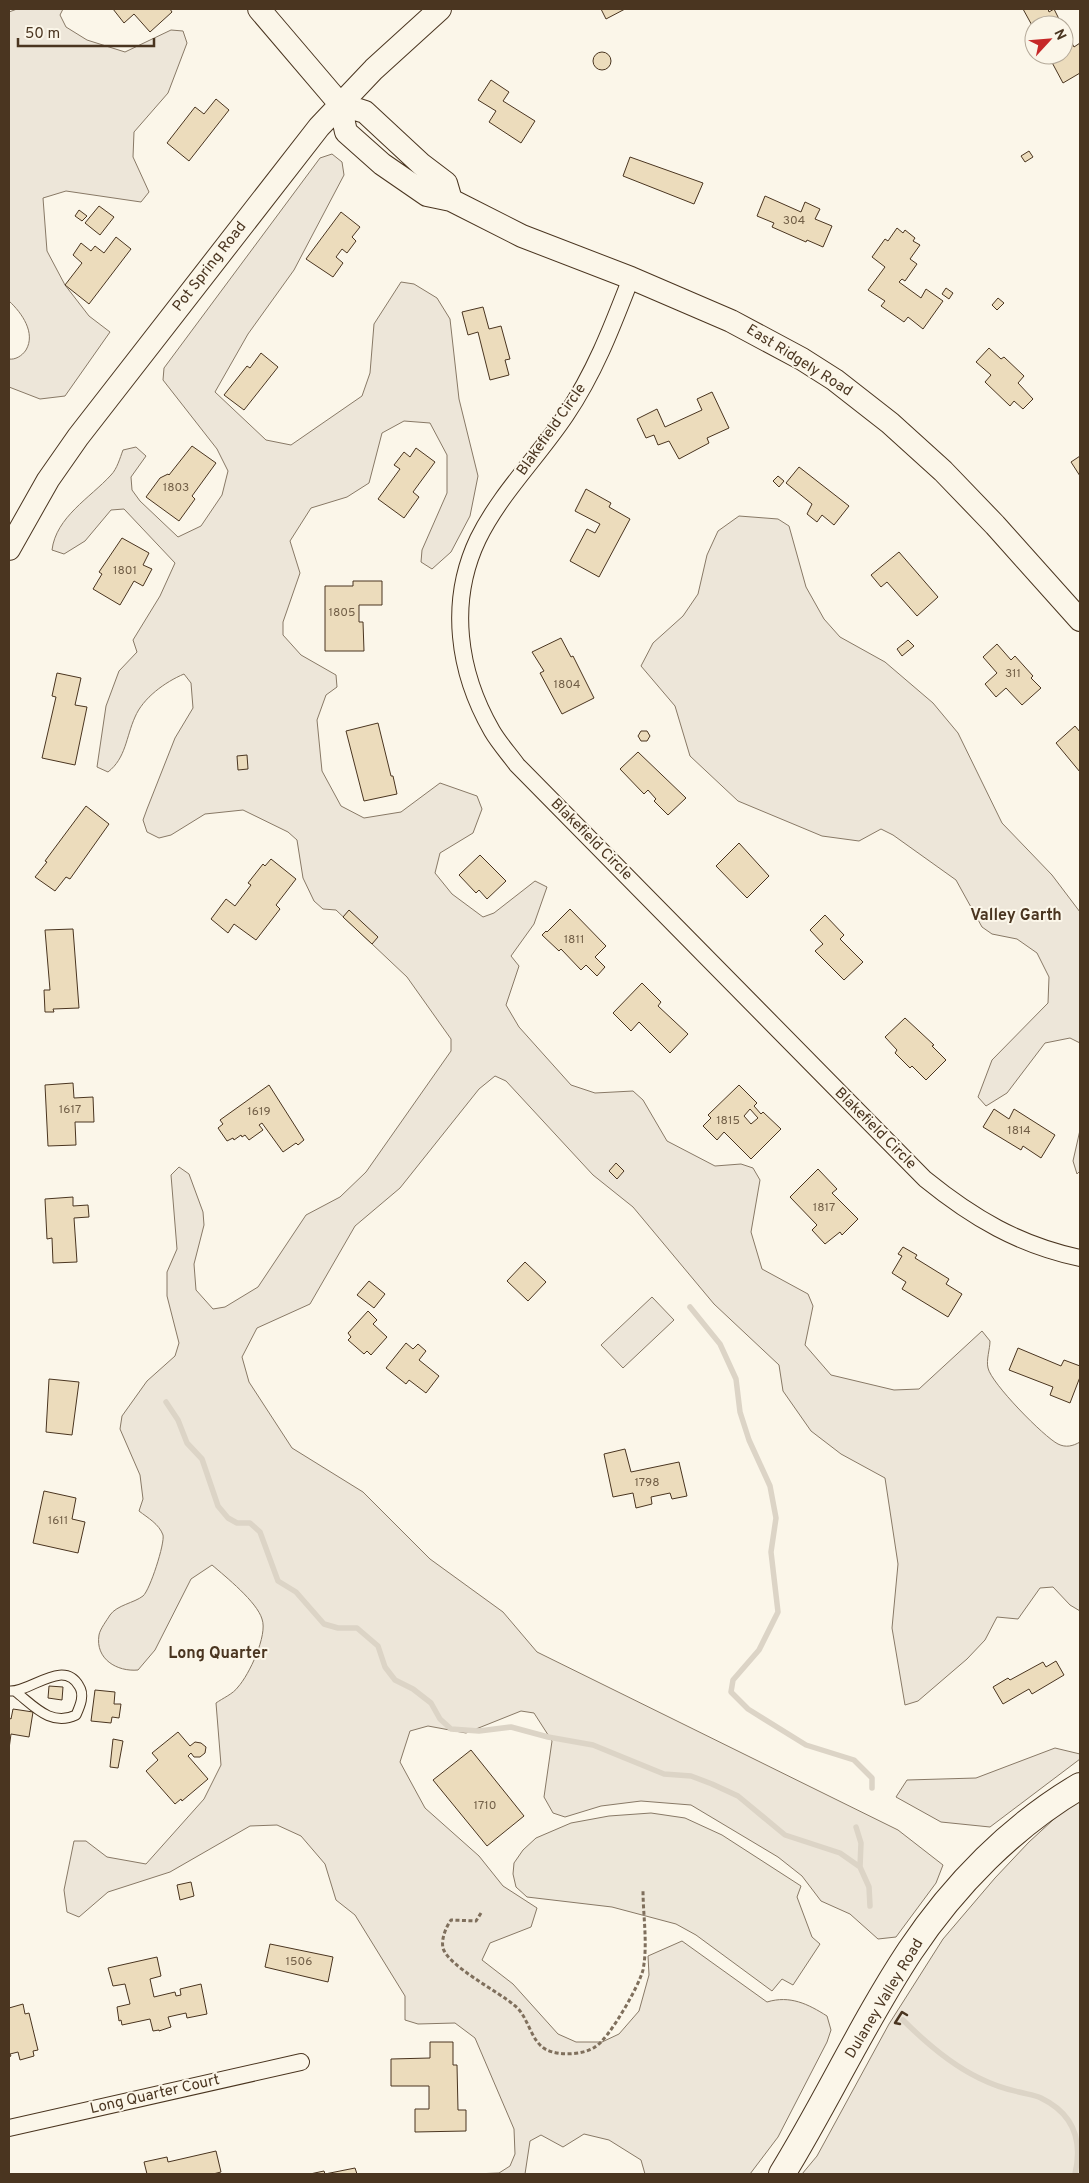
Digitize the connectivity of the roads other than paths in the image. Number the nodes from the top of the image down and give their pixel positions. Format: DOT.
graph roads {
  1 [pos="259,9"];
  2 [pos="440,9"];
  3 [pos="340,104"];
  4 [pos="631,278"];
  5 [pos="9,549"];
  6 [pos="1079,616"];
  7 [pos="1080,1258"];
  8 [pos="13,1691"];
  9 [pos="1080,1786"];
  10 [pos="301,2062"];
  11 [pos="9,2128"];
  12 [pos="782,2174"];
  1 -- 3 [label="street"];
  2 -- 3 [label="street, Pot Spring Road"];
  3 -- 4 [label="street, East Ridgely Road"];
  3 -- 5 [label="street, Pot Spring Road"];
  4 -- 6 [label="street, East Ridgely Road"];
  4 -- 7 [label="street, Blakefield Circle"];
  8 -- 8 [label="lane"];
  9 -- 12 [label="main road, Dulaney Valley Road"];
  10 -- 11 [label="street, Long Quarter Court"];
}
